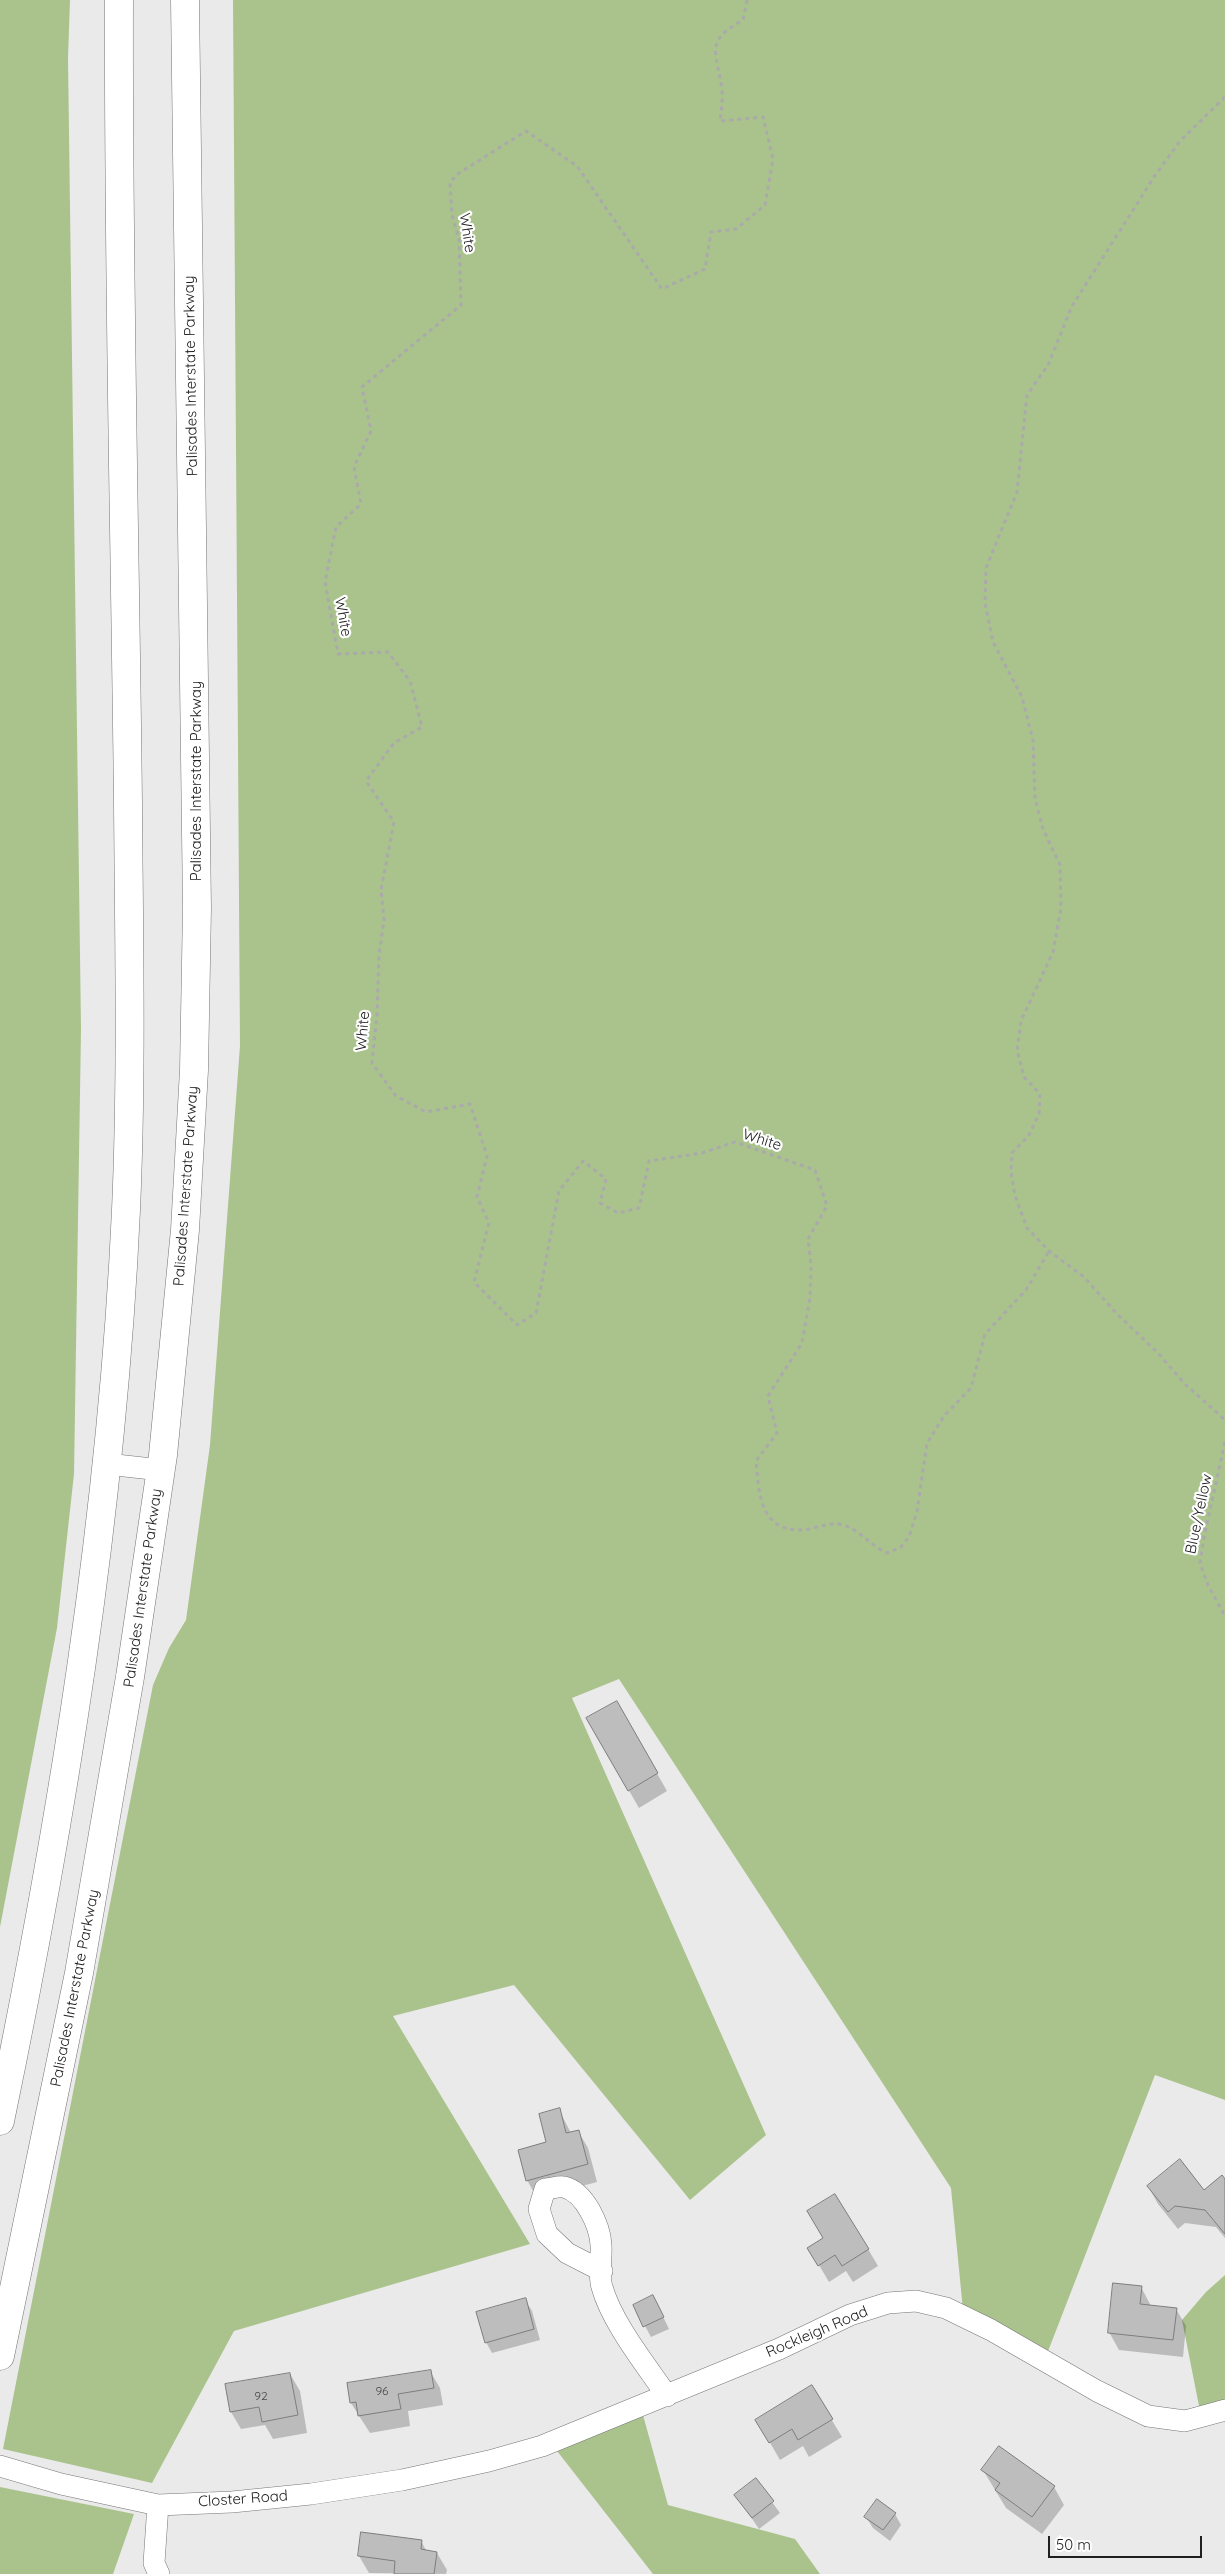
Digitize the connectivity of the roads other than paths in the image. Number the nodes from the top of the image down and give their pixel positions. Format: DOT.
graph roads {
  1 [pos="119,0"];
  2 [pos="185,0"];
  3 [pos="107,1464"];
  4 [pos="161,1470"];
  5 [pos="0,2121"];
  6 [pos="602,2271"];
  7 [pos="0,2356"];
  8 [pos="667,2396"];
  9 [pos="1225,2410"];
  10 [pos="489,2462"];
  11 [pos="0,2466"];
  12 [pos="158,2505"];
  13 [pos="159,2574"];
  1 -- 3 [label="highway"];
  2 -- 4 [label="highway, Palisades Interstate Parkway"];
  3 -- 4 [label="street"];
  3 -- 5 [label="highway"];
  4 -- 7 [label="highway, Palisades Interstate Parkway"];
  6 -- 8 [label="street"];
  8 -- 9 [label="street, Rockleigh Road"];
  8 -- 10 [label="street, Rockleigh Road"];
  10 -- 12 [label="street, Closter Road"];
  11 -- 12 [label="street, Closter Road"];
  12 -- 13 [label="street"];
}
